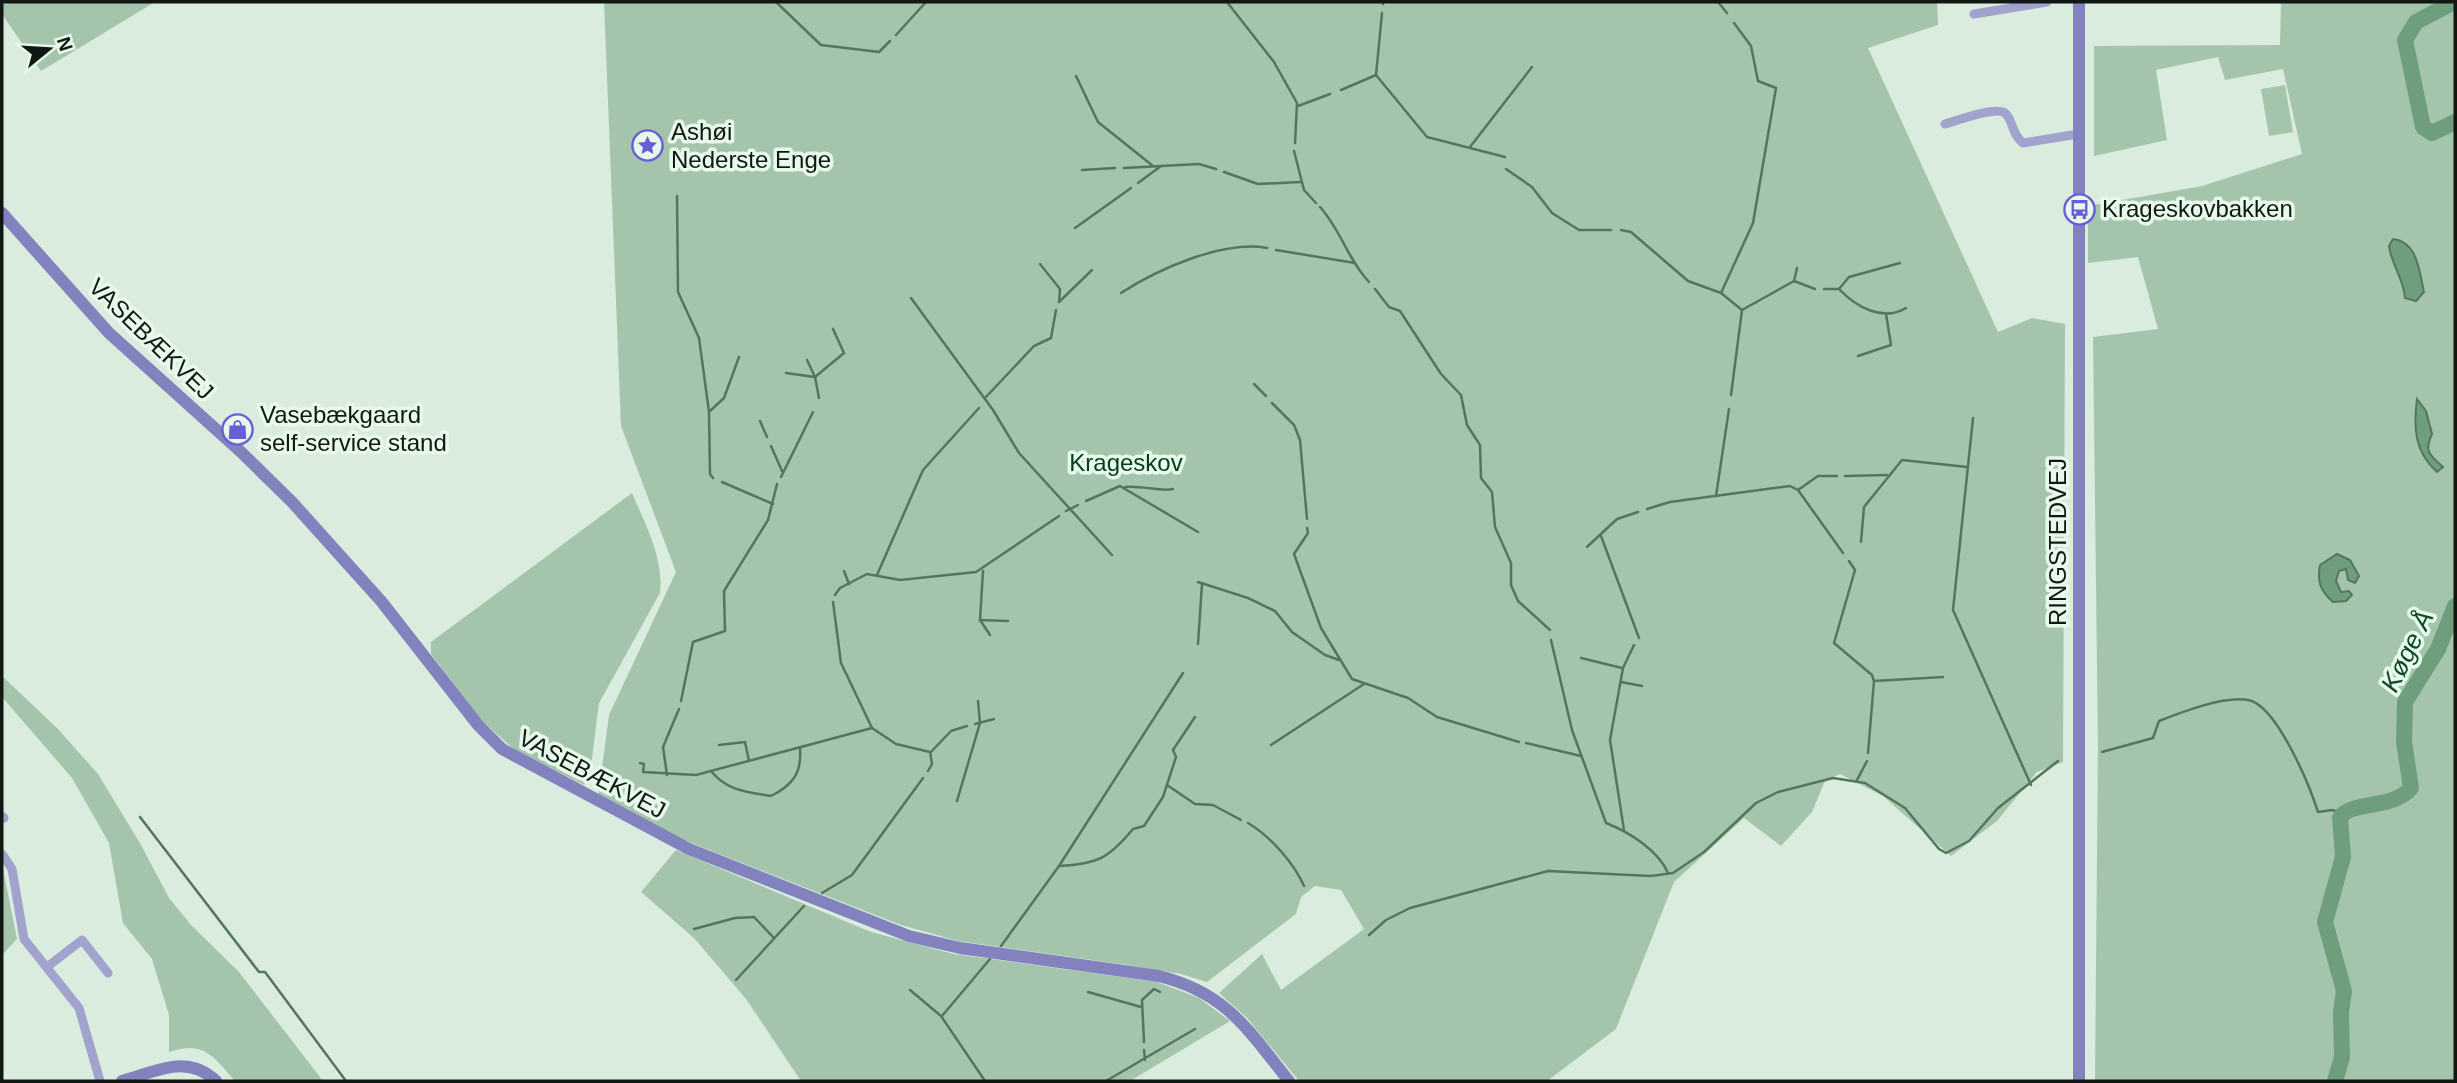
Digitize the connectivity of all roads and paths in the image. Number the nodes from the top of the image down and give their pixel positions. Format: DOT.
graph roads {
  1 [pos="2047,2"];
  2 [pos="2079,2"];
  3 [pos="1974,13"];
  4 [pos="1944,124"];
  5 [pos="2078,134"];
  6 [pos="2,213"];
  7 [pos="2,854"];
  8 [pos="47,967"];
  9 [pos="108,973"];
  10 [pos="100,1081"];
  11 [pos="121,1081"];
  12 [pos="216,1081"];
  13 [pos="1289,1081"];
  14 [pos="2080,1081"];
  1 -- 3 [label="street"];
  2 -- 5 [label="street, RINGSTEDVEJ"];
  4 -- 5 [label="street"];
  5 -- 14 [label="street, RINGSTEDVEJ"];
  6 -- 13 [label="street, VASEBÆKVEJ"];
  7 -- 8 [label="street"];
  8 -- 9 [label="street"];
  8 -- 10 [label="street"];
  11 -- 12 [label="street"];
}
